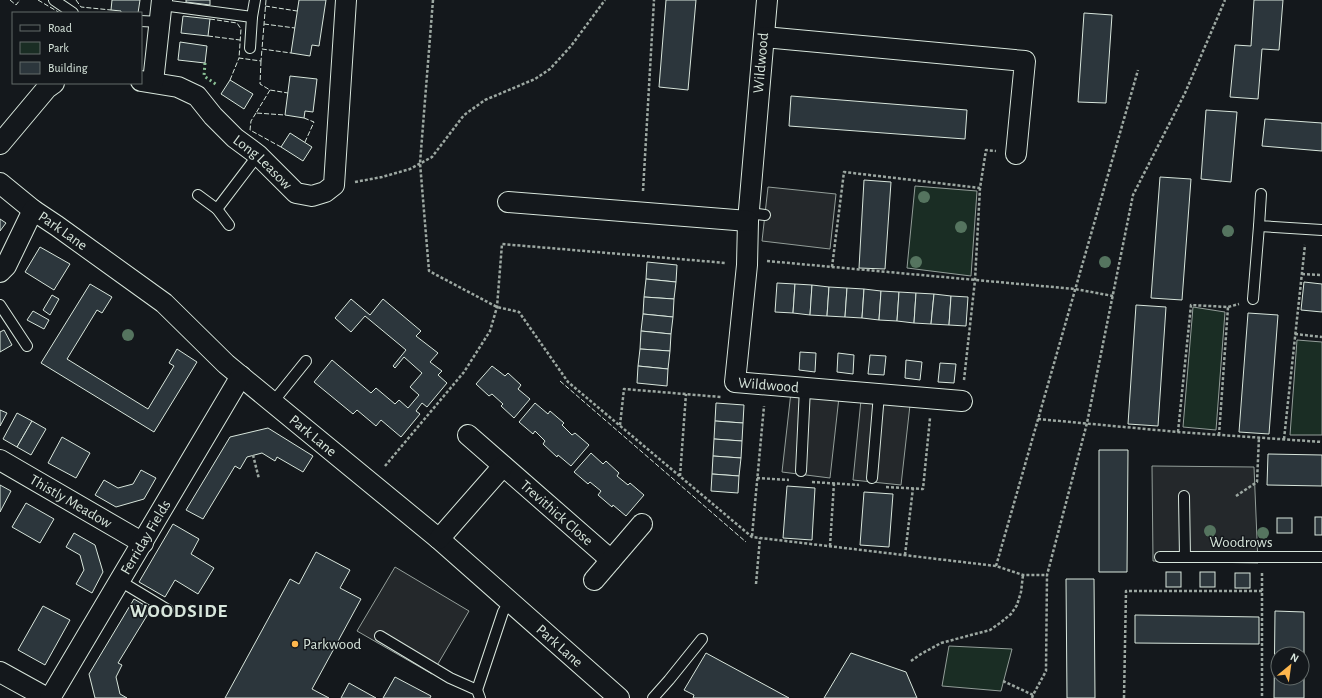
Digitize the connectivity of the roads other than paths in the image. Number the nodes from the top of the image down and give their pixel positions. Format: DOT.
graph roads {
  1 [pos="54,0"];
  2 [pos="254,0"];
  3 [pos="346,0"];
  4 [pos="767,0"];
  5 [pos="72,12"];
  6 [pos="156,12"];
  7 [pos="252,17"];
  8 [pos="764,37"];
  9 [pos="250,48"];
  10 [pos="147,81"];
  11 [pos="53,84"];
  12 [pos="0,144"];
  13 [pos="1016,154"];
  14 [pos="258,155"];
  15 [pos="0,183"];
  16 [pos="1261,194"];
  17 [pos="198,196"];
  18 [pos="508,202"];
  19 [pos="33,210"];
  20 [pos="217,210"];
  21 [pos="754,217"];
  22 [pos="229,225"];
  23 [pos="1259,226"];
  24 [pos="1322,230"];
  25 [pos="0,272"];
  26 [pos="1253,299"];
  27 [pos="0,305"];
  28 [pos="26,346"];
  29 [pos="306,361"];
  30 [pos="241,376"];
  31 [pos="805,388"];
  32 [pos="879,394"];
  33 [pos="962,401"];
  34 [pos="273,402"];
  35 [pos="468,435"];
  36 [pos="0,460"];
  37 [pos="503,466"];
  38 [pos="801,471"];
  39 [pos="872,478"];
  40 [pos="1184,496"];
  41 [pos="642,524"];
  42 [pos="439,539"];
  43 [pos="142,543"];
  44 [pos="1160,556"];
  45 [pos="1185,557"];
  46 [pos="1322,557"];
  47 [pos="611,560"];
  48 [pos="594,580"];
  49 [pos="120,581"];
  50 [pos="510,601"];
  51 [pos="168,610"];
  52 [pos="380,636"];
  53 [pos="702,640"];
  54 [pos="0,672"];
  55 [pos="478,694"];
  56 [pos="47,698"];
  57 [pos="50,698"];
  58 [pos="619,698"];
  59 [pos="653,698"];
  1 -- 5 [label="lane"];
  2 -- 7 [label="lane"];
  3 -- 14 [label="street, Long Leasow"];
  4 -- 8 [label="street, Wildwood"];
  6 -- 7 [label="lane"];
  6 -- 10 [label="street"];
  7 -- 9 [label="lane"];
  8 -- 13 [label="street"];
  8 -- 21 [label="street, Wildwood"];
  10 -- 14 [label="street, Long Leasow"];
  11 -- 12 [label="street"];
  14 -- 20 [label="lane"];
  15 -- 19 [label="street, Park Lane"];
  16 -- 23 [label="lane"];
  17 -- 20 [label="lane"];
  18 -- 21 [label="street"];
  19 -- 25 [label="street"];
  19 -- 30 [label="street, Park Lane"];
  20 -- 22 [label="lane"];
  21 -- 31 [label="street, Wildwood"];
  23 -- 24 [label="lane"];
  23 -- 26 [label="lane"];
  27 -- 28 [label="lane"];
  29 -- 34 [label="lane"];
  30 -- 34 [label="street, Park Lane"];
  30 -- 43 [label="street, Ferriday Fields"];
  31 -- 32 [label="street, Wildwood"];
  31 -- 38 [label="lane"];
  32 -- 33 [label="street, Wildwood"];
  32 -- 39 [label="lane"];
  34 -- 42 [label="street, Park Lane"];
  35 -- 37 [label="street, Trevithick Close"];
  36 -- 43 [label="street, Thistly Meadow"];
  37 -- 42 [label="street"];
  37 -- 47 [label="street, Trevithick Close"];
  40 -- 45 [label="lane"];
  41 -- 47 [label="street"];
  42 -- 50 [label="street, Park Lane"];
  43 -- 49 [label="street, Ferriday Fields"];
  44 -- 45 [label="lane, Woodrows"];
  45 -- 46 [label="lane, Woodrows"];
  47 -- 48 [label="street"];
  49 -- 51 [label="lane"];
  49 -- 57 [label="street, Ferriday Fields"];
  50 -- 55 [label="lane"];
  50 -- 58 [label="street, Park Lane"];
  52 -- 55 [label="lane"];
  53 -- 59 [label="lane"];
  54 -- 56 [label="street"];
}
